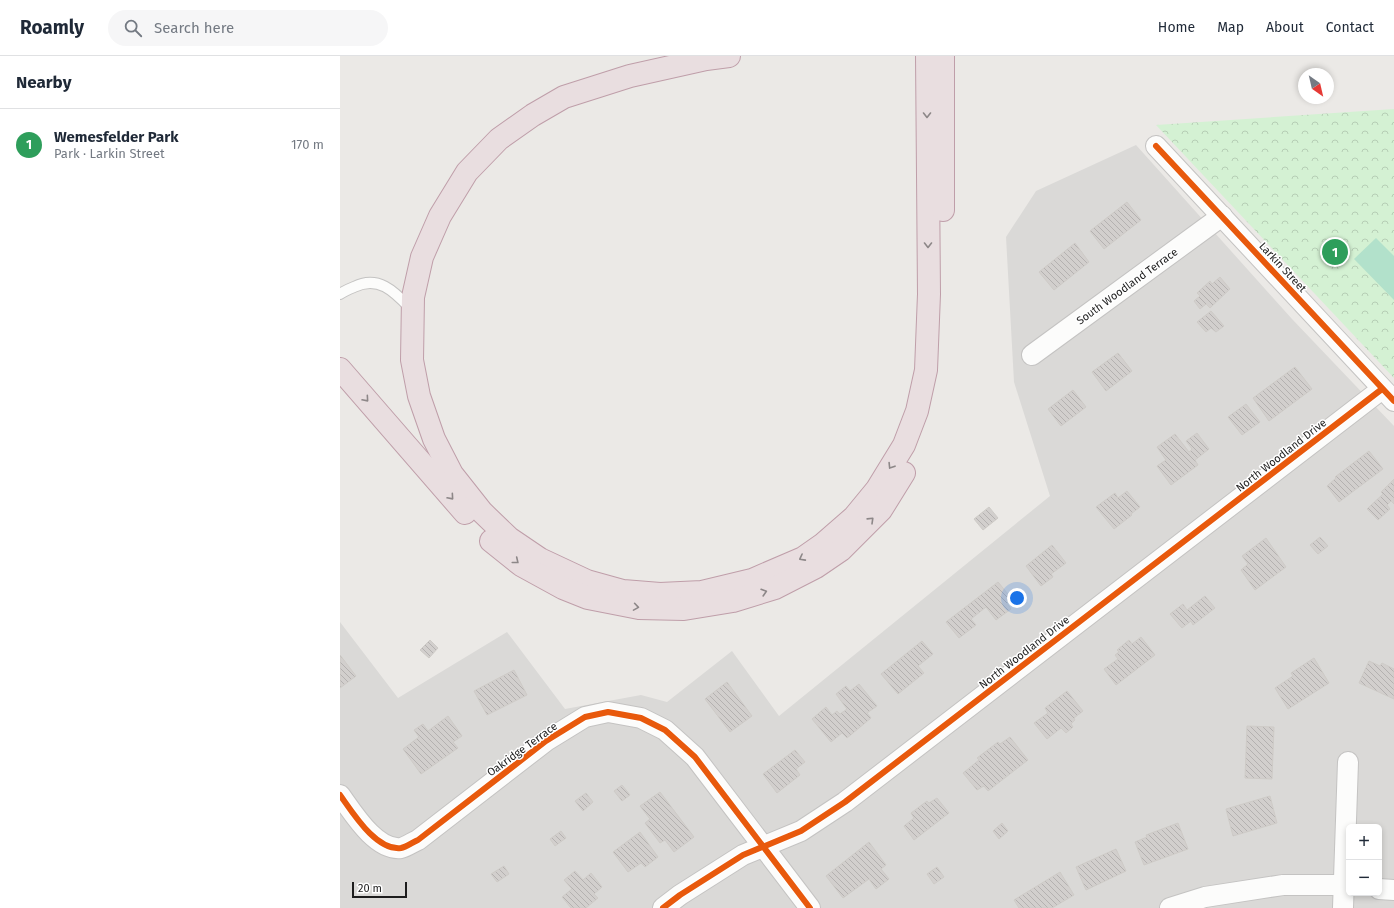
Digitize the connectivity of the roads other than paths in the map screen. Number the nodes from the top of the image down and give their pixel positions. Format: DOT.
graph roads {
  1 [pos="729,56"];
  2 [pos="936,66"];
  3 [pos="1156,146"];
  4 [pos="1222,216"];
  5 [pos="340,294"];
  6 [pos="413,311"];
  7 [pos="1032,355"];
  8 [pos="340,369"];
  9 [pos="1388,395"];
  10 [pos="1348,762"];
  11 [pos="340,795"];
  12 [pos="764,847"];
  13 [pos="1347,860"];
  14 [pos="1346,885"];
  15 [pos="1382,889"];
  16 [pos="1394,890"];
  17 [pos="1346,891"];
  18 [pos="663,908"];
  19 [pos="810,908"];
  20 [pos="1170,908"];
  21 [pos="1343,908"];
  1 -- 6 [label="highway"];
  2 -- 6 [label="highway, one-way"];
  8 -- 2 [label="highway, one-way"];
  3 -- 4 [label="street, Larkin Street"];
  4 -- 7 [label="street, South Woodland Terrace"];
  4 -- 9 [label="street, Larkin Street"];
  5 -- 6 [label="lane"];
  9 -- 12 [label="street, North Woodland Drive"];
  10 -- 13 [label="street"];
  11 -- 12 [label="street, Oakridge Terrace"];
  12 -- 18 [label="street, North Woodland Drive"];
  12 -- 19 [label="street, Oakridge Terrace"];
  14 -- 20 [label="street"];
  15 -- 16 [label="street"];
  17 -- 21 [label="street"];
}
